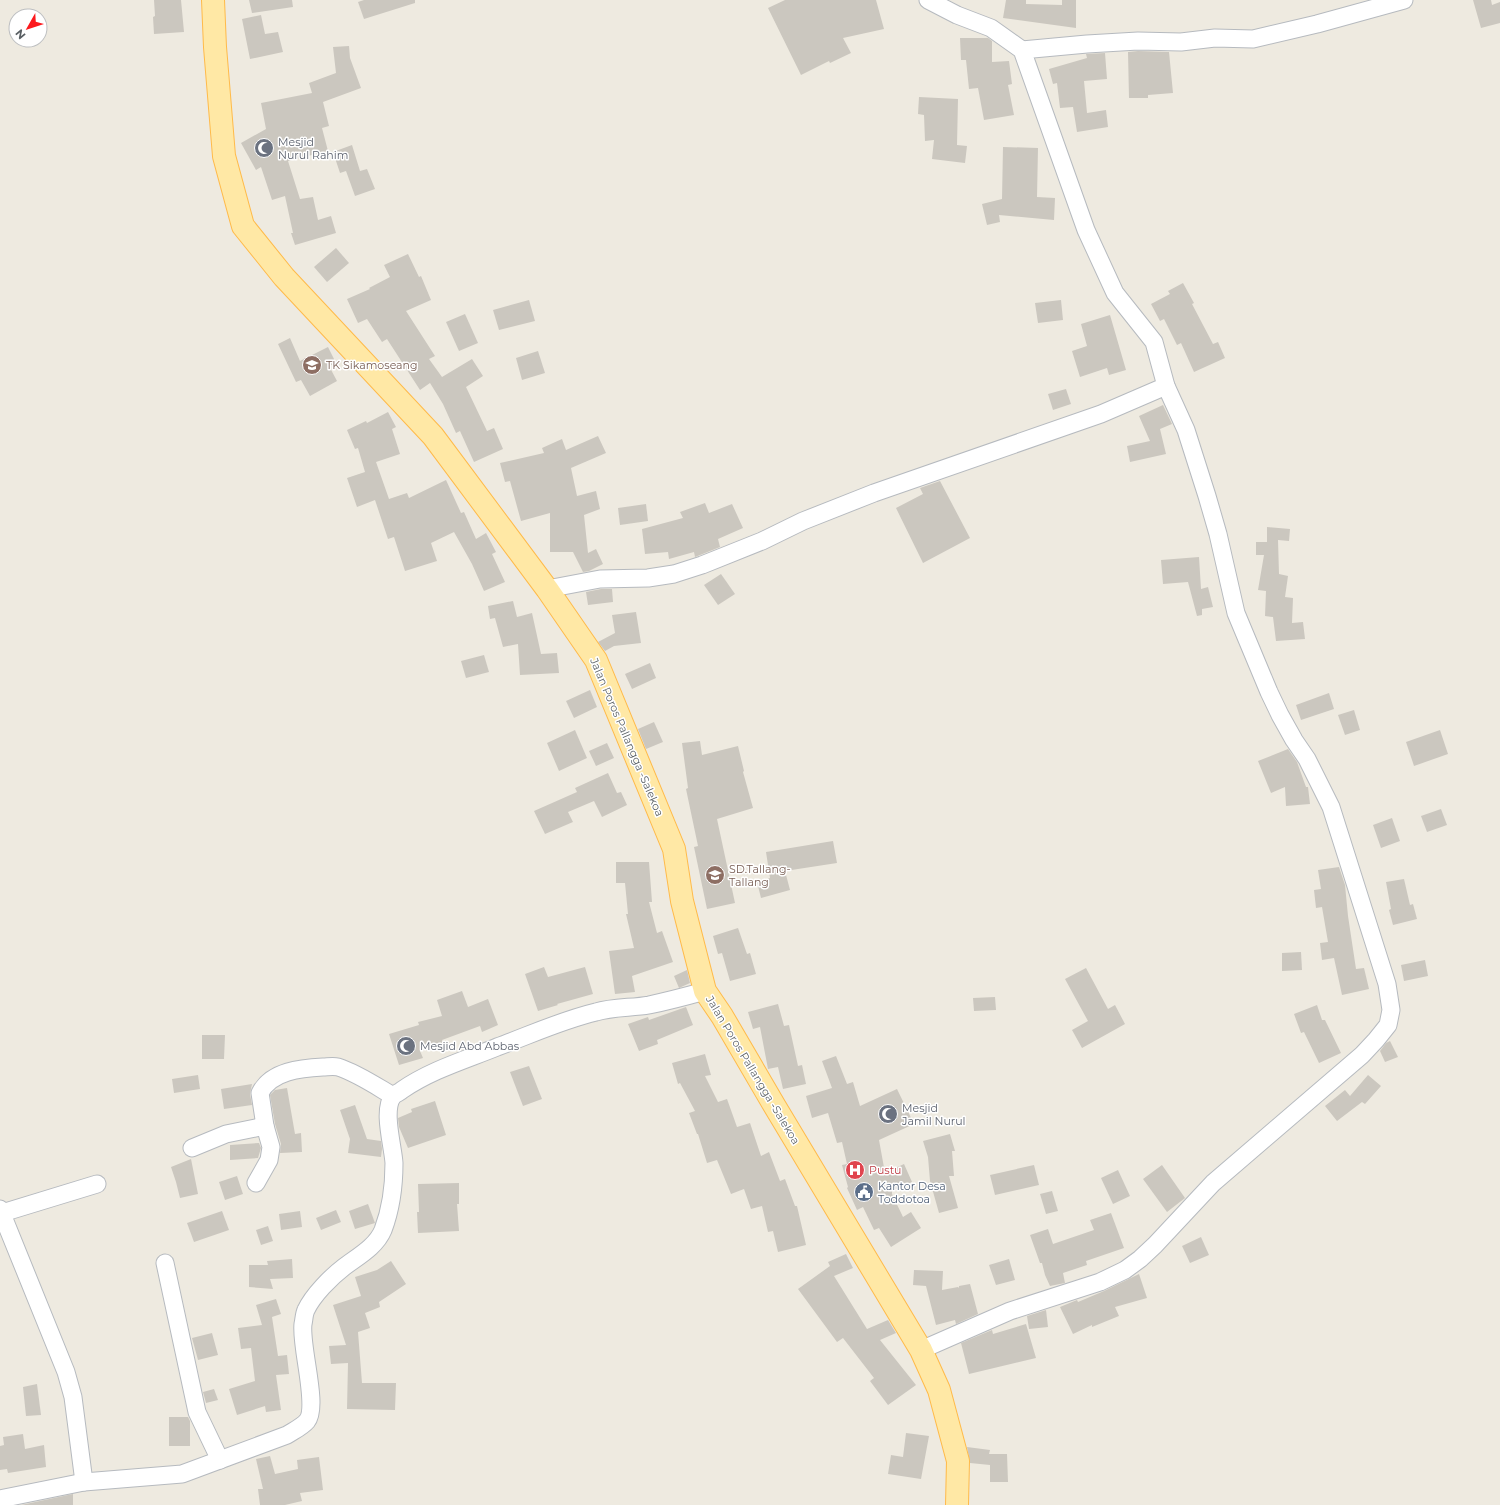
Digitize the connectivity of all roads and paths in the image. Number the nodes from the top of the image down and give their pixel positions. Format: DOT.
graph roads {
  1 [pos="213,0"];
  2 [pos="928,0"];
  3 [pos="1404,0"];
  4 [pos="1022,50"];
  5 [pos="1166,386"];
  6 [pos="547,589"];
  7 [pos="705,991"];
  8 [pos="393,1096"];
  9 [pos="265,1126"];
  10 [pos="192,1148"];
  11 [pos="256,1183"];
  12 [pos="97,1184"];
  13 [pos="1,1211"];
  14 [pos="165,1263"];
  15 [pos="921,1350"];
  16 [pos="220,1460"];
  17 [pos="84,1482"];
  18 [pos="0,1499"];
  19 [pos="957,1505"];
  1 -- 6 [label="main road, Jalan Poros Pallangga -Salekoa"];
  2 -- 4 [label="street"];
  3 -- 4 [label="street"];
  4 -- 5 [label="street"];
  5 -- 6 [label="street"];
  5 -- 15 [label="street"];
  6 -- 7 [label="main road, Jalan Poros Pallangga -Salekoa"];
  7 -- 8 [label="street"];
  7 -- 15 [label="main road, Jalan Poros Pallangga -Salekoa"];
  8 -- 9 [label="street"];
  8 -- 16 [label="street"];
  9 -- 10 [label="street"];
  9 -- 11 [label="street"];
  12 -- 13 [label="street"];
  13 -- 17 [label="street"];
  14 -- 16 [label="street"];
  15 -- 19 [label="main road, Jalan Poros Pallangga -Salekoa"];
  16 -- 17 [label="street"];
  17 -- 18 [label="street"];
}
